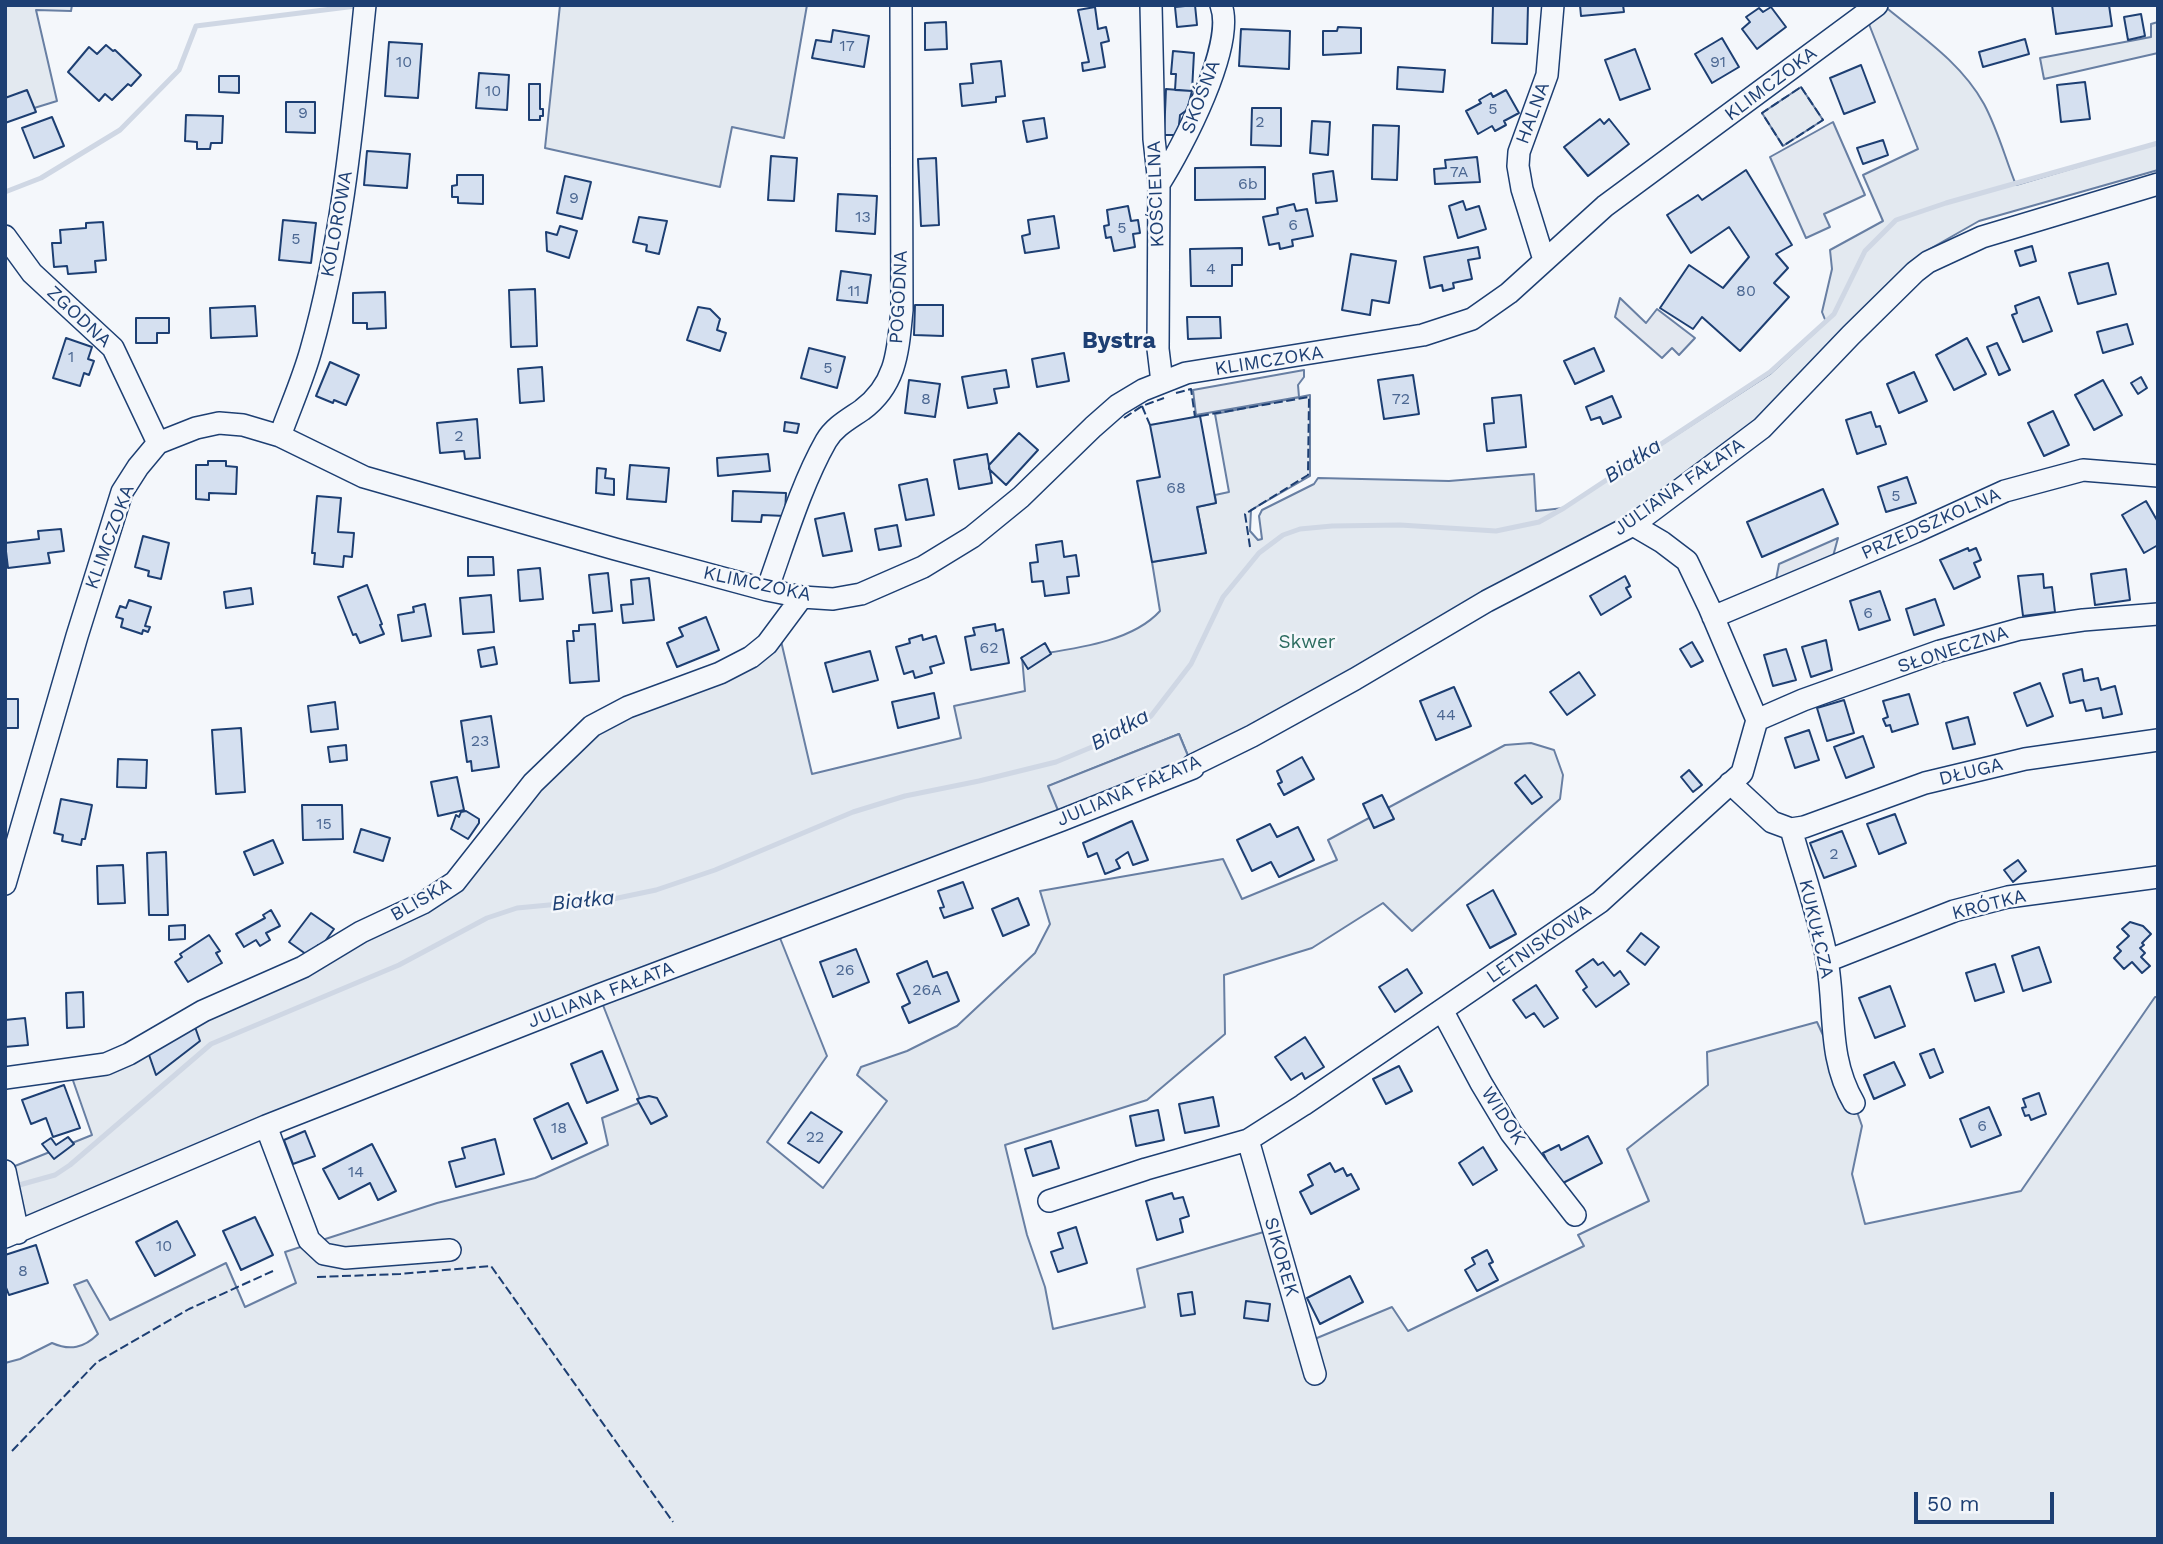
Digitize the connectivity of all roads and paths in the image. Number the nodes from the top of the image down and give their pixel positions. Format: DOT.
graph roads {
  1 [pos="365,5"];
  2 [pos="901,5"];
  3 [pos="1151,5"];
  4 [pos="1221,5"];
  5 [pos="1553,5"];
  6 [pos="1849,5"];
  7 [pos="1877,5"];
  8 [pos="1844,29"];
  9 [pos="1159,184"];
  10 [pos="2158,184"];
  11 [pos="5,236"];
  12 [pos="1544,260"];
  13 [pos="1162,382"];
  14 [pos="280,436"];
  15 [pos="158,443"];
  16 [pos="2158,476"];
  17 [pos="1633,525"];
  18 [pos="766,590"];
  19 [pos="802,597"];
  20 [pos="2158,614"];
  21 [pos="1713,617"];
  22 [pos="1757,720"];
  23 [pos="2158,740"];
  24 [pos="1730,783"];
  25 [pos="1791,829"];
  26 [pos="2158,877"];
  27 [pos="5,884"];
  28 [pos="1827,961"];
  29 [pos="1442,1010"];
  30 [pos="5,1078"];
  31 [pos="1854,1103"];
  32 [pos="266,1125"];
  33 [pos="1248,1140"];
  34 [pos="5,1171"];
  35 [pos="1049,1201"];
  36 [pos="1575,1215"];
  37 [pos="11,1235"];
  38 [pos="450,1250"];
  39 [pos="1315,1374"];
  1 -- 14 [label="street, KOLOROWA"];
  2 -- 18 [label="street, POGODNA"];
  3 -- 9 [label="street, KOŚCIELNA"];
  4 -- 9 [label="street, SKOŚNA"];
  5 -- 12 [label="street, HALNA"];
  6 -- 8 [label="street"];
  7 -- 8 [label="street, KLIMCZOKA"];
  8 -- 12 [label="street, KLIMCZOKA"];
  9 -- 13 [label="street, KOŚCIELNA"];
  10 -- 17 [label="street, JULIANA FAŁATA"];
  11 -- 15 [label="street, ZGODNA"];
  12 -- 13 [label="street, KLIMCZOKA"];
  13 -- 19 [label="street, KLIMCZOKA"];
  14 -- 15 [label="street, KLIMCZOKA"];
  14 -- 18 [label="street, KLIMCZOKA"];
  15 -- 27 [label="street, KLIMCZOKA"];
  16 -- 21 [label="street, PRZEDSZKOLNA"];
  17 -- 21 [label="street"];
  17 -- 32 [label="street, JULIANA FAŁATA"];
  18 -- 19 [label="street, KLIMCZOKA"];
  19 -- 30 [label="street, BLISKA"];
  20 -- 22 [label="street, SŁONECZNA"];
  21 -- 22 [label="street"];
  22 -- 24 [label="street, LETNISKOWA"];
  23 -- 25 [label="street, DŁUGA"];
  24 -- 25 [label="street"];
  24 -- 29 [label="street, LETNISKOWA"];
  25 -- 28 [label="street, KUKUŁCZA"];
  26 -- 28 [label="street, KRÓTKA"];
  28 -- 31 [label="street, KUKUŁCZA"];
  29 -- 33 [label="street, LETNISKOWA"];
  29 -- 36 [label="street, WIDOK"];
  32 -- 37 [label="street, JULIANA FAŁATA"];
  32 -- 38 [label="street"];
  33 -- 35 [label="street, LETNISKOWA"];
  33 -- 39 [label="street, SIKOREK"];
  34 -- 37 [label="street"];
}
